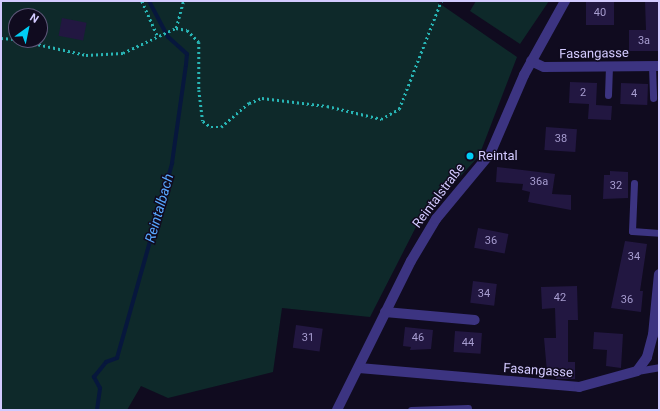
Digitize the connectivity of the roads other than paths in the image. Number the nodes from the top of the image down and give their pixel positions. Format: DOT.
graph roads {
  1 [pos="566,1"];
  2 [pos="532,61"];
  3 [pos="656,66"];
  4 [pos="608,67"];
  5 [pos="608,95"];
  6 [pos="653,98"];
  7 [pos="634,183"];
  8 [pos="659,233"];
  9 [pos="659,274"];
  10 [pos="658,289"];
  11 [pos="385,312"];
  12 [pos="475,320"];
  13 [pos="659,366"];
  14 [pos="359,368"];
  15 [pos="637,371"];
  16 [pos="468,408"];
  17 [pos="337,410"];
  18 [pos="411,410"];
  1 -- 2 [label="street, Reintalstraße"];
  2 -- 4 [label="street, Fasangasse"];
  2 -- 11 [label="street, Reintalstraße"];
  3 -- 4 [label="street, Fasangasse"];
  3 -- 6 [label="lane"];
  4 -- 5 [label="lane"];
  7 -- 8 [label="lane"];
  9 -- 10 [label="street"];
  10 -- 15 [label="street"];
  11 -- 12 [label="street"];
  11 -- 14 [label="street, Reintalstraße"];
  13 -- 15 [label="lane"];
  14 -- 15 [label="street, Fasangasse"];
  14 -- 17 [label="street, Reintalstraße"];
  16 -- 18 [label="lane"];
}
